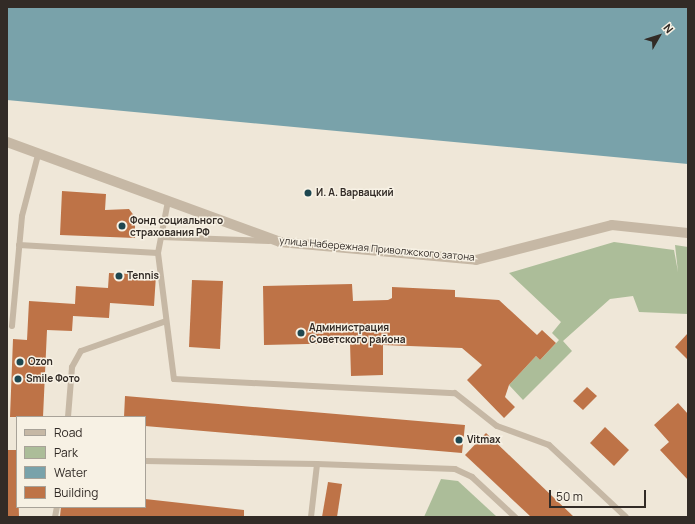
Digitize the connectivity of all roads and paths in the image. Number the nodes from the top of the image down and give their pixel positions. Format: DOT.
graph roads {
  1 [pos="7,142"];
  2 [pos="38,155"];
  3 [pos="168,202"];
  4 [pos="688,233"];
  5 [pos="161,237"];
  6 [pos="280,242"];
  7 [pos="19,245"];
  8 [pos="158,253"];
  9 [pos="166,321"];
  10 [pos="12,326"];
  11 [pos="68,416"];
  12 [pos="146,461"];
  13 [pos="317,464"];
  14 [pos="311,517"];
  15 [pos="515,517"];
  16 [pos="626,517"];
  1 -- 2 [label="street, улица Набережная Приволжского затона"];
  2 -- 3 [label="street, улица Набережная Приволжского затона"];
  2 -- 7 [label="lane"];
  3 -- 5 [label="lane"];
  3 -- 6 [label="street, улица Набережная Приволжского затона"];
  4 -- 6 [label="street, улица Набережная Приволжского затона"];
  5 -- 6 [label="lane"];
  5 -- 8 [label="lane"];
  7 -- 8 [label="lane"];
  7 -- 10 [label="lane"];
  8 -- 9 [label="lane"];
  9 -- 11 [label="lane"];
  9 -- 16 [label="lane"];
  12 -- 13 [label="lane"];
  13 -- 14 [label="lane"];
  13 -- 15 [label="lane"];
}
